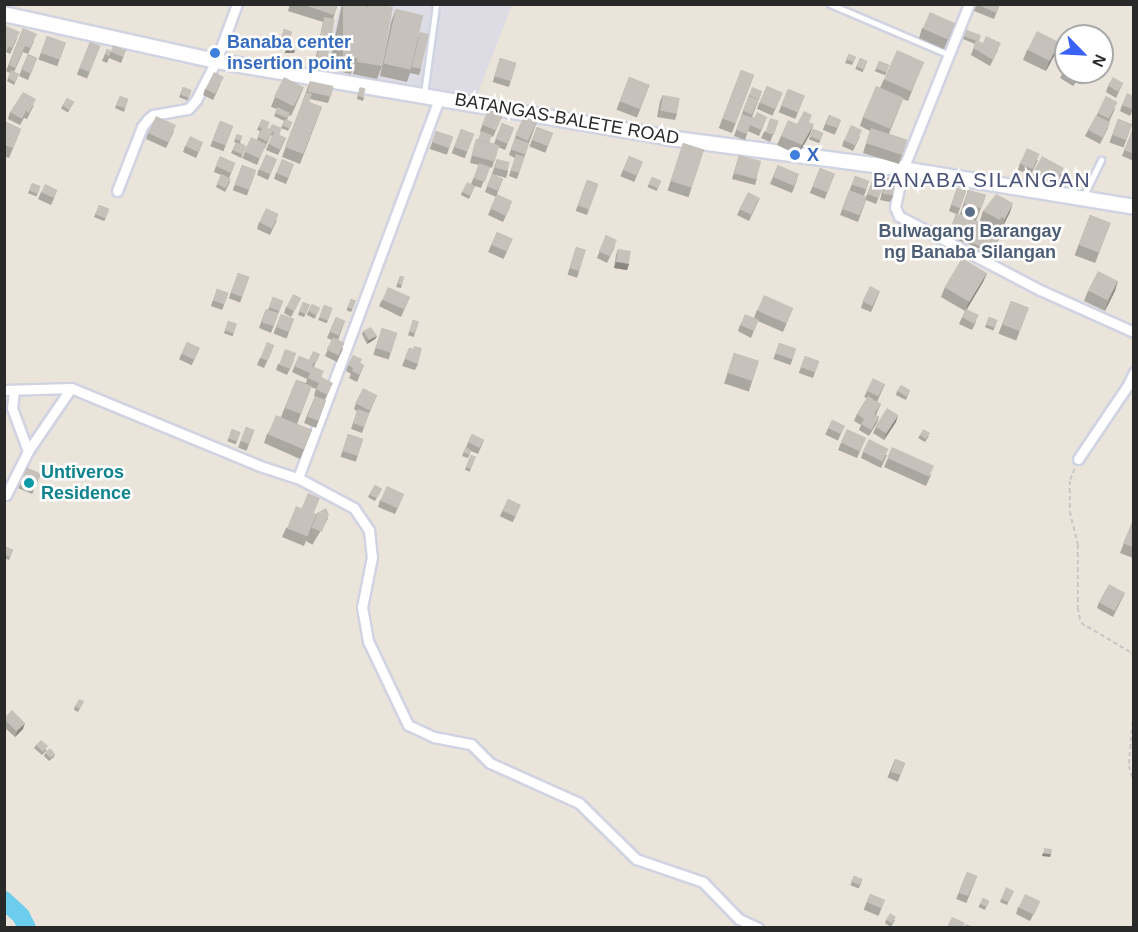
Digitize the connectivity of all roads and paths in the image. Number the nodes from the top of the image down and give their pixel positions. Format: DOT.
graph roads {
  1 [pos="237,4"];
  2 [pos="434,4"];
  3 [pos="830,4"];
  4 [pos="969,4"];
  5 [pos="4,14"];
  6 [pos="948,54"];
  7 [pos="216,61"];
  8 [pos="424,94"];
  9 [pos="440,97"];
  10 [pos="1101,160"];
  11 [pos="903,169"];
  12 [pos="117,191"];
  13 [pos="1083,198"];
  14 [pos="1134,207"];
  15 [pos="1134,332"];
  16 [pos="1134,372"];
  17 [pos="71,388"];
  18 [pos="9,390"];
  19 [pos="28,451"];
  20 [pos="1078,459"];
  21 [pos="298,478"];
  22 [pos="6,495"];
  23 [pos="1133,651"];
  24 [pos="1134,656"];
  25 [pos="1134,706"];
  26 [pos="1134,782"];
  27 [pos="742,923"];
  28 [pos="758,927"];
  1 -- 7 [label="street"];
  2 -- 8 [label="lane"];
  3 -- 6 [label="lane"];
  4 -- 6 [label="street"];
  5 -- 7 [label="main road, BATANGAS-BALETE ROAD"];
  6 -- 11 [label="street"];
  7 -- 8 [label="main road, BATANGAS-BALETE ROAD"];
  7 -- 12 [label="street"];
  8 -- 9 [label="main road, BATANGAS-BALETE ROAD"];
  9 -- 11 [label="main road, BATANGAS-BALETE ROAD"];
  9 -- 21 [label="street"];
  10 -- 13 [label="lane"];
  11 -- 13 [label="main road, BATANGAS-BALETE ROAD"];
  11 -- 15 [label="street"];
  13 -- 14 [label="main road, BATANGAS-BALETE ROAD"];
  16 -- 20 [label="street"];
  17 -- 18 [label="street"];
  17 -- 19 [label="street"];
  17 -- 21 [label="street"];
  18 -- 19 [label="street"];
  19 -- 22 [label="street"];
  20 -- 23 [label="path"];
  21 -- 27 [label="street"];
  23 -- 24 [label="path"];
  25 -- 26 [label="path"];
  27 -- 28 [label="street"];
}
